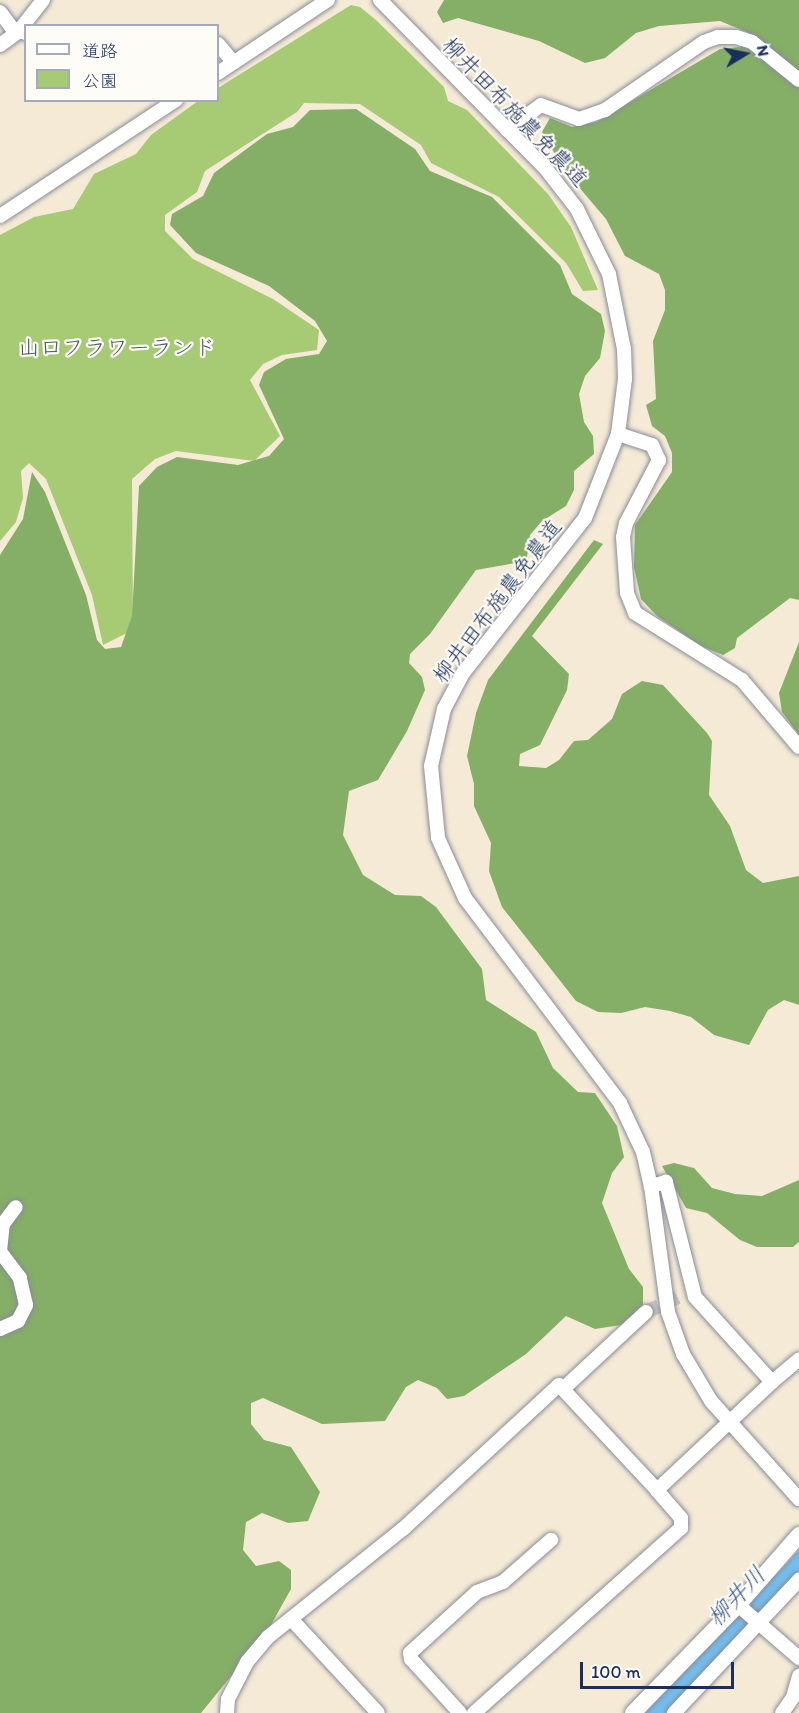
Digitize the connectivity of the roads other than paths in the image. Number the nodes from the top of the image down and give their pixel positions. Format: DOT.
graph roads {
  1 [pos="43,0"];
  2 [pos="328,0"];
  3 [pos="380,0"];
  4 [pos="0,12"];
  5 [pos="28,24"];
  6 [pos="22,33"];
  7 [pos="0,45"];
  8 [pos="219,45"];
  9 [pos="233,62"];
  10 [pos="219,72"];
  11 [pos="799,80"];
  12 [pos="173,102"];
  13 [pos="507,130"];
  14 [pos="0,216"];
  15 [pos="618,434"];
  16 [pos="799,747"];
  17 [pos="651,1186"];
  18 [pos="16,1207"];
  19 [pos="646,1312"];
  20 [pos="0,1329"];
  21 [pos="799,1359"];
  22 [pos="772,1382"];
  23 [pos="563,1389"];
  24 [pos="729,1423"];
  25 [pos="657,1490"];
  26 [pos="799,1499"];
  27 [pos="799,1535"];
  28 [pos="551,1540"];
  29 [pos="799,1580"];
  30 [pos="740,1607"];
  31 [pos="293,1621"];
  32 [pos="759,1623"];
  33 [pos="799,1658"];
  34 [pos="799,1676"];
  35 [pos="226,1713"];
  36 [pos="378,1713"];
  37 [pos="460,1713"];
  38 [pos="474,1713"];
  39 [pos="633,1713"];
  40 [pos="674,1713"];
  41 [pos="782,1713"];
  1 -- 5 [label="street"];
  2 -- 9 [label="street"];
  3 -- 13 [label="street, 柳井田布施農免農道"];
  4 -- 6 [label="street"];
  6 -- 7 [label="street"];
  8 -- 9 [label="street"];
  9 -- 10 [label="street"];
  11 -- 13 [label="street"];
  12 -- 14 [label="street"];
  13 -- 15 [label="street, 柳井田布施農免農道"];
  15 -- 16 [label="street"];
  15 -- 17 [label="street, 柳井田布施農免農道"];
  17 -- 22 [label="street"];
  17 -- 24 [label="street, 柳井田布施農免農道"];
  18 -- 20 [label="street"];
  19 -- 23 [label="street"];
  21 -- 22 [label="street"];
  22 -- 24 [label="street"];
  23 -- 25 [label="street"];
  23 -- 31 [label="street"];
  24 -- 25 [label="street"];
  24 -- 26 [label="street, 柳井田布施農免農道"];
  25 -- 38 [label="street"];
  27 -- 30 [label="main road"];
  28 -- 37 [label="street"];
  29 -- 32 [label="street"];
  30 -- 32 [label="street"];
  30 -- 39 [label="main road"];
  31 -- 35 [label="street"];
  31 -- 36 [label="street"];
  32 -- 33 [label="street"];
  32 -- 40 [label="street"];
  34 -- 41 [label="street"];
}
